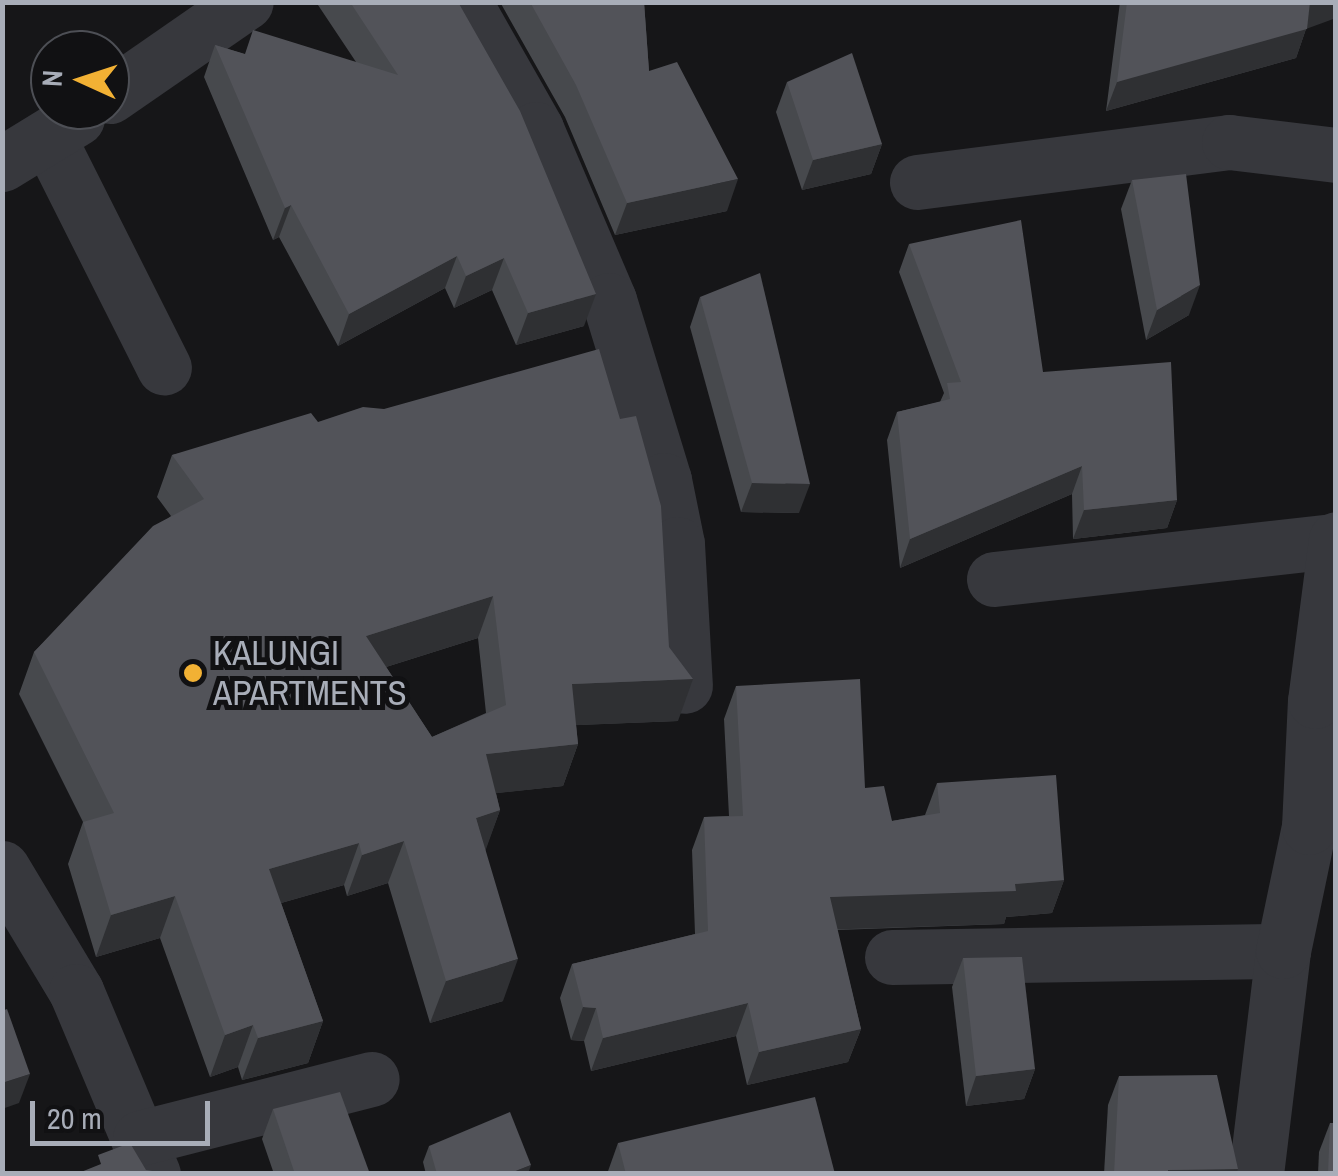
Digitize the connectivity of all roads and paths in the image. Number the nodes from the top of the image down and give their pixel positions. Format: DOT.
graph roads {
  1 [pos="246,2"];
  2 [pos="464,2"];
  3 [pos="130,82"];
  4 [pos="46,137"];
  5 [pos="1336,156"];
  6 [pos="917,182"];
  7 [pos="621,348"];
  8 [pos="565,364"];
  9 [pos="164,368"];
  10 [pos="1334,540"];
  11 [pos="994,579"];
  12 [pos="685,686"];
  13 [pos="2,868"];
  14 [pos="1284,951"];
  15 [pos="892,957"];
  16 [pos="372,1078"];
  17 [pos="146,1156"];
  18 [pos="1256,1174"];
  1 -- 3 [label="street"];
  2 -- 7 [label="street"];
  4 -- 9 [label="street"];
  5 -- 6 [label="street"];
  7 -- 8 [label="street"];
  7 -- 12 [label="street"];
  10 -- 11 [label="street"];
  10 -- 14 [label="street"];
  13 -- 17 [label="street"];
  14 -- 15 [label="street"];
  14 -- 18 [label="street"];
  16 -- 17 [label="street"];
}
